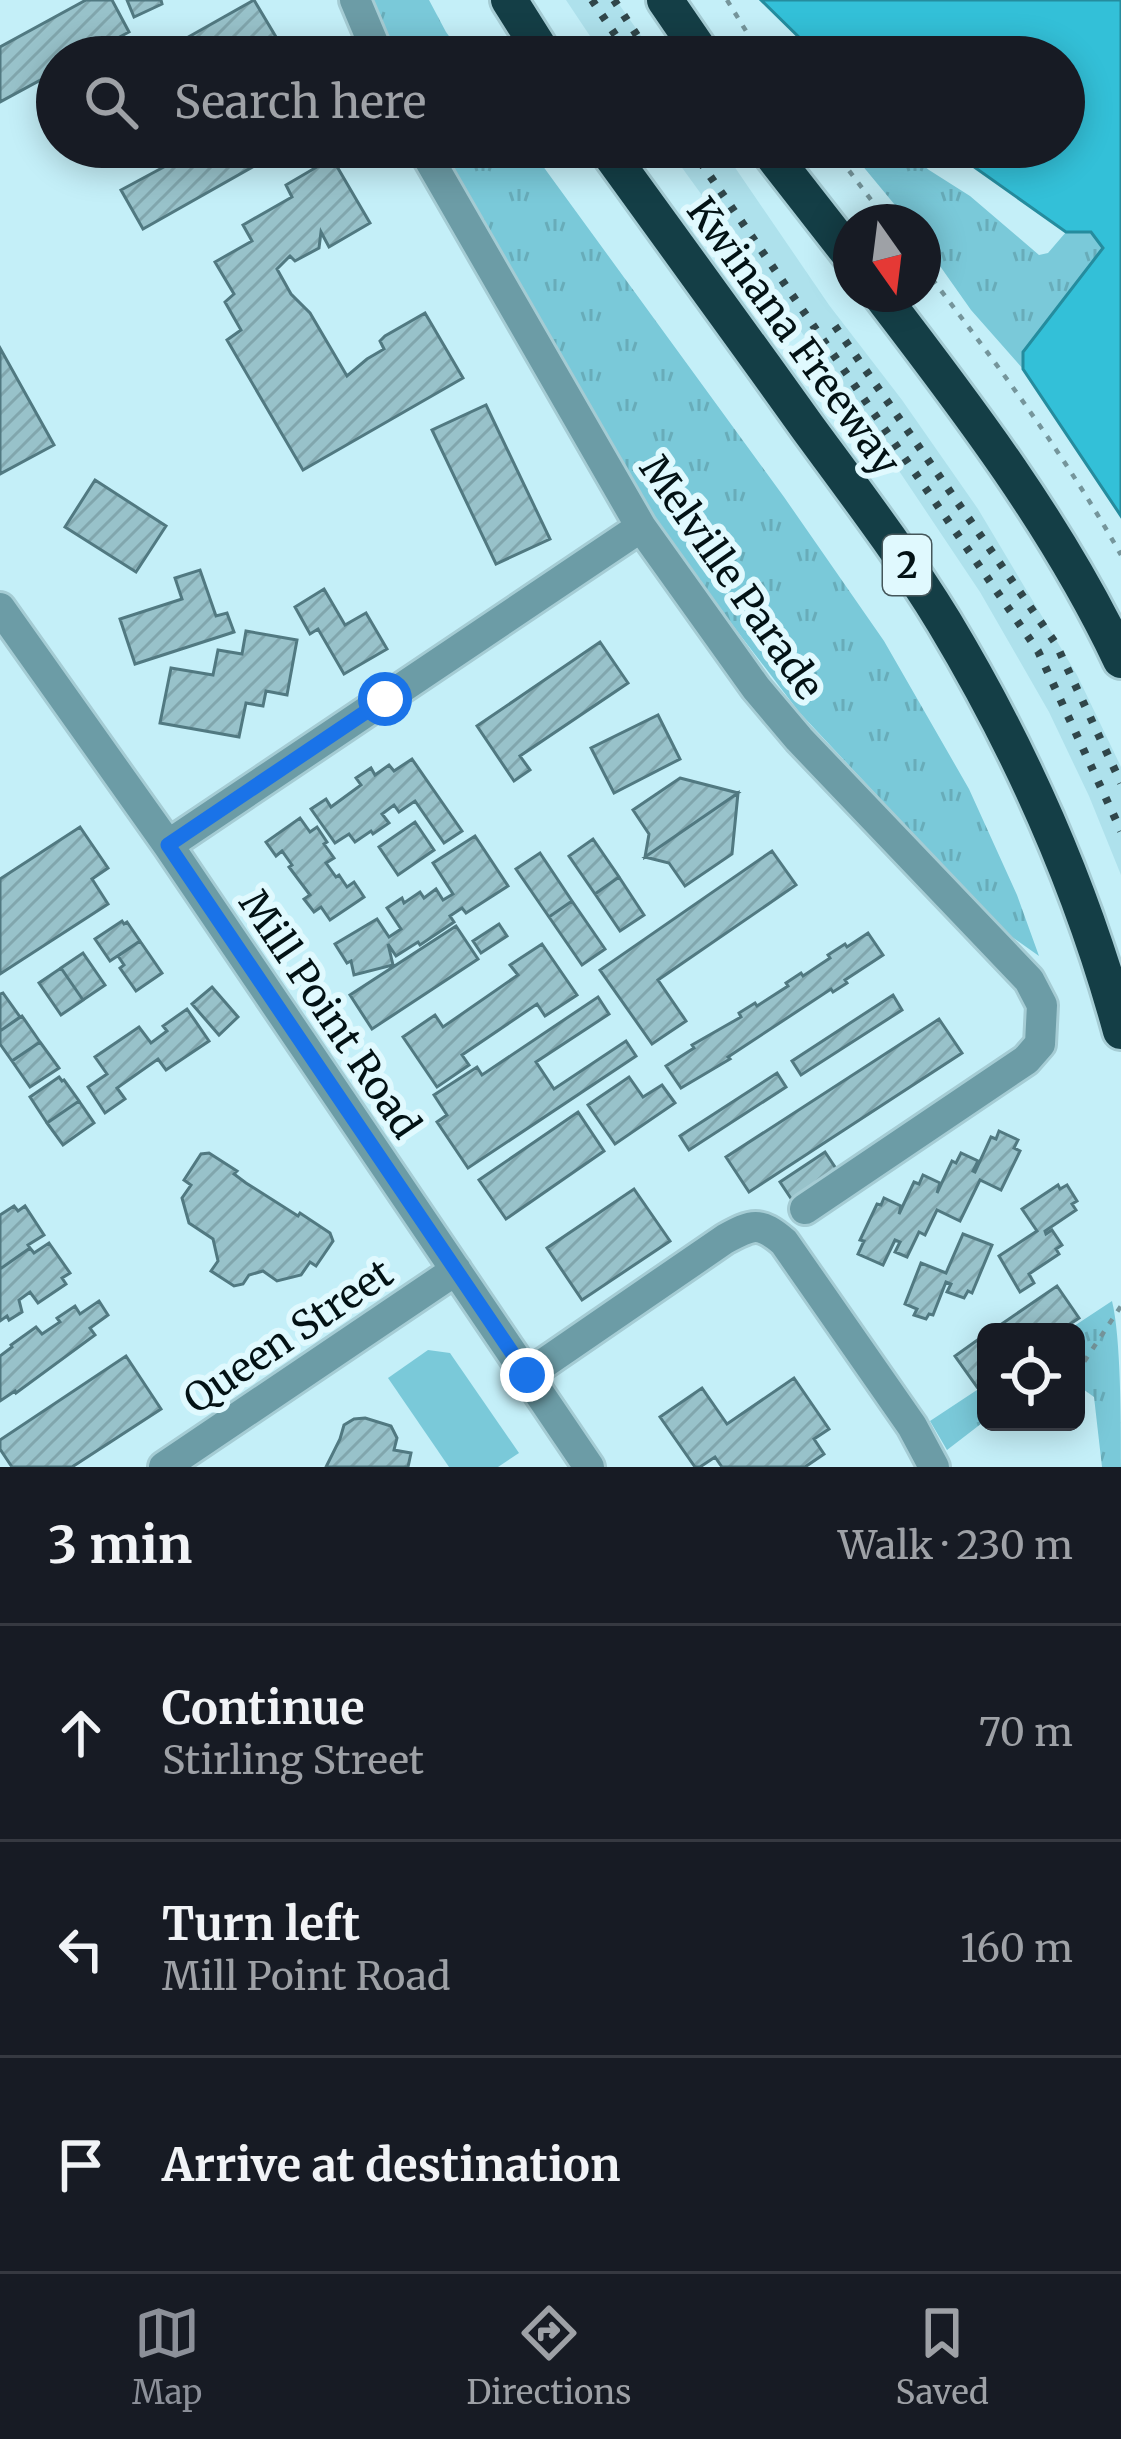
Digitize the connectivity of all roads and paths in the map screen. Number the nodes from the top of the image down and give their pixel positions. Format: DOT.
graph roads {
  1 [pos="355,0"];
  2 [pos="508,0"];
  3 [pos="665,0"];
  4 [pos="727,0"];
  5 [pos="370,36"];
  6 [pos="531,36"];
  7 [pos="690,36"];
  8 [pos="749,36"];
  9 [pos="434,168"];
  10 [pos="620,168"];
  11 [pos="782,168"];
  12 [pos="847,168"];
  13 [pos="874,204"];
  14 [pos="833,233"];
  15 [pos="941,291"];
  16 [pos="894,312"];
  17 [pos="641,527"];
  18 [pos="1121,554"];
  19 [pos="0,608"];
  20 [pos="1121,660"];
  21 [pos="168,845"];
  22 [pos="1121,1031"];
  23 [pos="805,1209"];
  24 [pos="456,1270"];
  25 [pos="1121,1306"];
  26 [pos="1085,1360"];
  27 [pos="527,1375"];
  28 [pos="164,1467"];
  29 [pos="589,1467"];
  30 [pos="934,1467"];
  1 -- 5 [label="street"];
  2 -- 6 [label="highway"];
  3 -- 7 [label="highway"];
  4 -- 8 [label="path"];
  9 -- 17 [label="street, Melville Parade"];
  10 -- 22 [label="highway, Kwinana Freeway / 2"];
  11 -- 14 [label="highway"];
  12 -- 13 [label="path"];
  15 -- 18 [label="path"];
  16 -- 20 [label="highway"];
  17 -- 21 [label="street"];
  17 -- 23 [label="street, Melville Parade"];
  19 -- 21 [label="street, Mill Point Road"];
  21 -- 24 [label="street, Mill Point Road"];
  24 -- 27 [label="street, Mill Point Road"];
  24 -- 28 [label="street, Queen Street"];
  25 -- 26 [label="path"];
  27 -- 29 [label="street, Mill Point Road"];
  27 -- 30 [label="street"];
}
